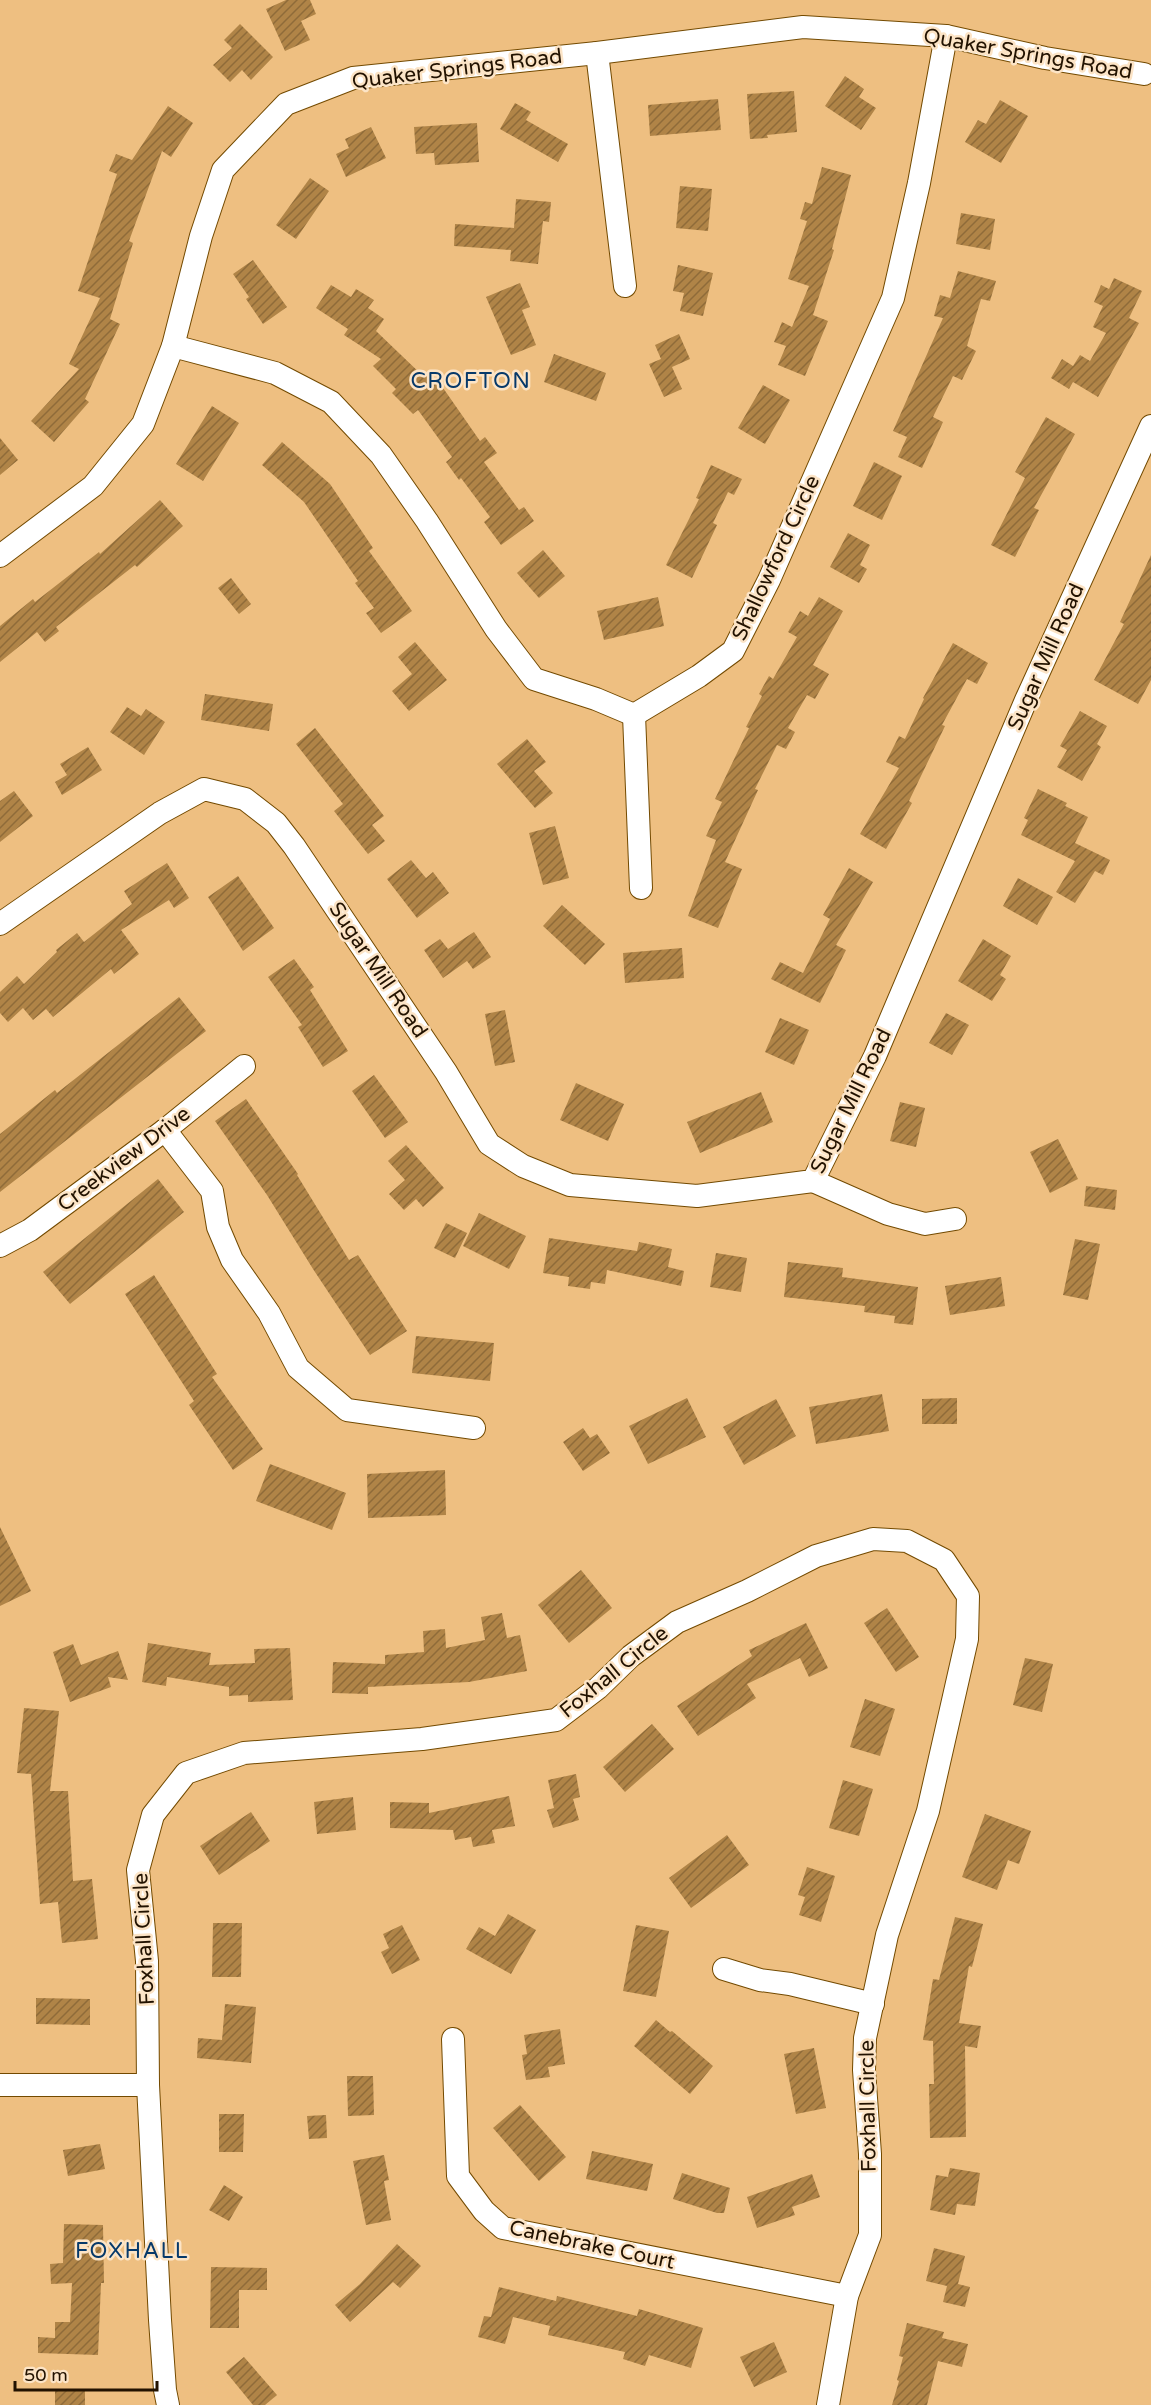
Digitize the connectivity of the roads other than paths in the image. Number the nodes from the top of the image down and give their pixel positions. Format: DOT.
graph roads {
  1 [pos="946,36"];
  2 [pos="597,53"];
  3 [pos="1144,74"];
  4 [pos="625,286"];
  5 [pos="173,346"];
  6 [pos="1151,426"];
  7 [pos="0,556"];
  8 [pos="634,715"];
  9 [pos="641,888"];
  10 [pos="0,924"];
  11 [pos="244,1066"];
  12 [pos="165,1130"];
  13 [pos="813,1181"];
  14 [pos="955,1219"];
  15 [pos="0,1246"];
  16 [pos="474,1428"];
  17 [pos="724,1970"];
  18 [pos="873,2004"];
  19 [pos="453,2039"];
  20 [pos="0,2085"];
  21 [pos="148,2085"];
  22 [pos="847,2296"];
  23 [pos="168,2405"];
  24 [pos="828,2405"];
  1 -- 2 [label="street, Quaker Springs Road"];
  1 -- 3 [label="street, Quaker Springs Road"];
  1 -- 8 [label="street, Shallowford Circle"];
  2 -- 4 [label="street"];
  2 -- 5 [label="street, Quaker Springs Road"];
  5 -- 7 [label="street, Quaker Springs Road"];
  5 -- 8 [label="street"];
  6 -- 13 [label="street, Sugar Mill Road"];
  8 -- 9 [label="street"];
  10 -- 13 [label="street, Sugar Mill Road"];
  11 -- 12 [label="street, Creekview Drive"];
  12 -- 15 [label="street, Creekview Drive"];
  12 -- 16 [label="street"];
  13 -- 14 [label="street"];
  17 -- 18 [label="street"];
  18 -- 21 [label="street, Foxhall Circle"];
  18 -- 22 [label="street, Foxhall Circle"];
  19 -- 22 [label="street, Canebrake Court"];
  20 -- 21 [label="street"];
  21 -- 23 [label="street, Foxhall Circle"];
  22 -- 24 [label="street, Foxhall Circle"];
}
